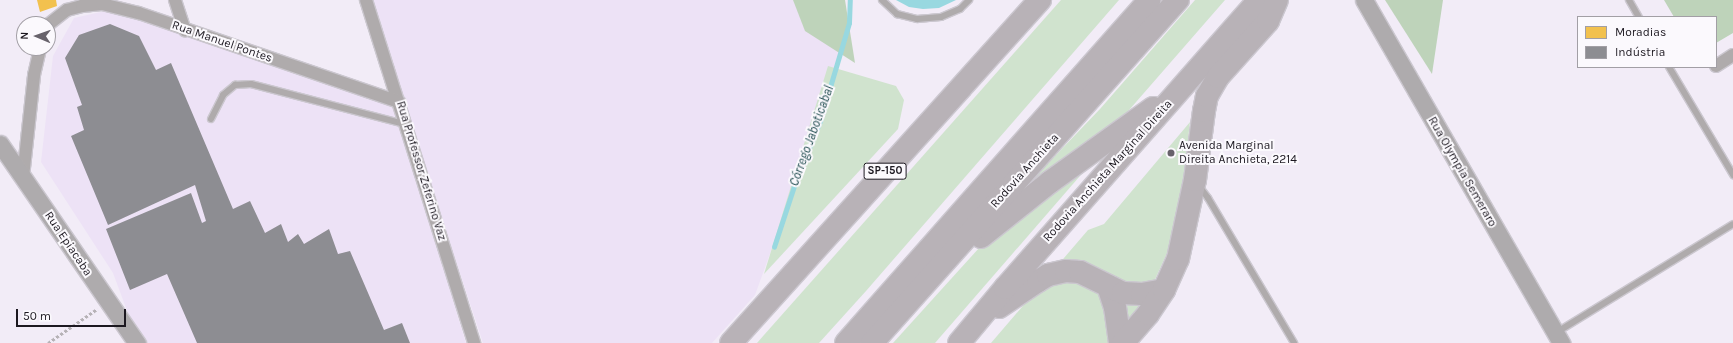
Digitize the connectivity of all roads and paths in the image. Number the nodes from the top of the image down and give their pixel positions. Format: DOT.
graph roads {
  1 [pos="175,0"];
  2 [pos="366,0"];
  3 [pos="882,0"];
  4 [pos="969,0"];
  5 [pos="1040,0"];
  6 [pos="1149,0"];
  7 [pos="1178,0"];
  8 [pos="1259,0"];
  9 [pos="1277,0"];
  10 [pos="1364,0"];
  11 [pos="1629,0"];
  12 [pos="1638,16"];
  13 [pos="56,19"];
  14 [pos="185,30"];
  15 [pos="1733,55"];
  16 [pos="38,56"];
  17 [pos="1717,65"];
  18 [pos="1670,68"];
  19 [pos="1186,84"];
  20 [pos="399,102"];
  21 [pos="211,119"];
  22 [pos="406,125"];
  23 [pos="0,144"];
  24 [pos="1733,175"];
  25 [pos="23,177"];
  26 [pos="1195,180"];
  27 [pos="1733,224"];
  28 [pos="1108,286"];
  29 [pos="920,289"];
  30 [pos="1164,290"];
  31 [pos="108,301"];
  32 [pos="976,324"];
  33 [pos="1558,338"];
  34 [pos="48,343"];
  35 [pos="137,343"];
  36 [pos="474,343"];
  37 [pos="731,343"];
  38 [pos="846,343"];
  39 [pos="872,343"];
  40 [pos="959,343"];
  41 [pos="1120,343"];
  42 [pos="1124,343"];
  43 [pos="1294,343"];
  1 -- 14 [label="street"];
  2 -- 20 [label="street, Rua Professor Zeferino Vaz"];
  3 -- 4 [label="lane"];
  5 -- 37 [label="highway, SP-150"];
  6 -- 38 [label="highway, Rodovia Anchieta"];
  7 -- 29 [label="highway, Rodovia Anchieta"];
  8 -- 19 [label="highway, Rodovia Anchieta Marginal Direita"];
  9 -- 26 [label="highway"];
  10 -- 33 [label="main road, Rua Olympia Semeraro"];
  11 -- 12 [label="lane"];
  13 -- 14 [label="street, Rua Manuel Pontes"];
  14 -- 20 [label="street, Rua Manuel Pontes"];
  15 -- 17 [label="street"];
  16 -- 25 [label="street"];
  18 -- 24 [label="lane"];
  19 -- 29 [label="highway"];
  19 -- 32 [label="highway, Rodovia Anchieta Marginal Direita"];
  20 -- 22 [label="street, Rua Professor Zeferino Vaz"];
  21 -- 22 [label="lane"];
  22 -- 36 [label="street, Rua Professor Zeferino Vaz"];
  23 -- 25 [label="main road, Rua Epiacaba"];
  25 -- 31 [label="main road, Rua Epiacaba"];
  26 -- 30 [label="highway"];
  26 -- 43 [label="lane"];
  27 -- 33 [label="lane"];
  28 -- 30 [label="highway"];
  28 -- 32 [label="highway"];
  28 -- 41 [label="highway"];
  29 -- 39 [label="highway, Rodovia Anchieta"];
  30 -- 42 [label="highway"];
  31 -- 34 [label="path"];
  31 -- 35 [label="main road, Rua Epiacaba"];
  32 -- 40 [label="highway, Rodovia Anchieta Marginal Direita"];
}
